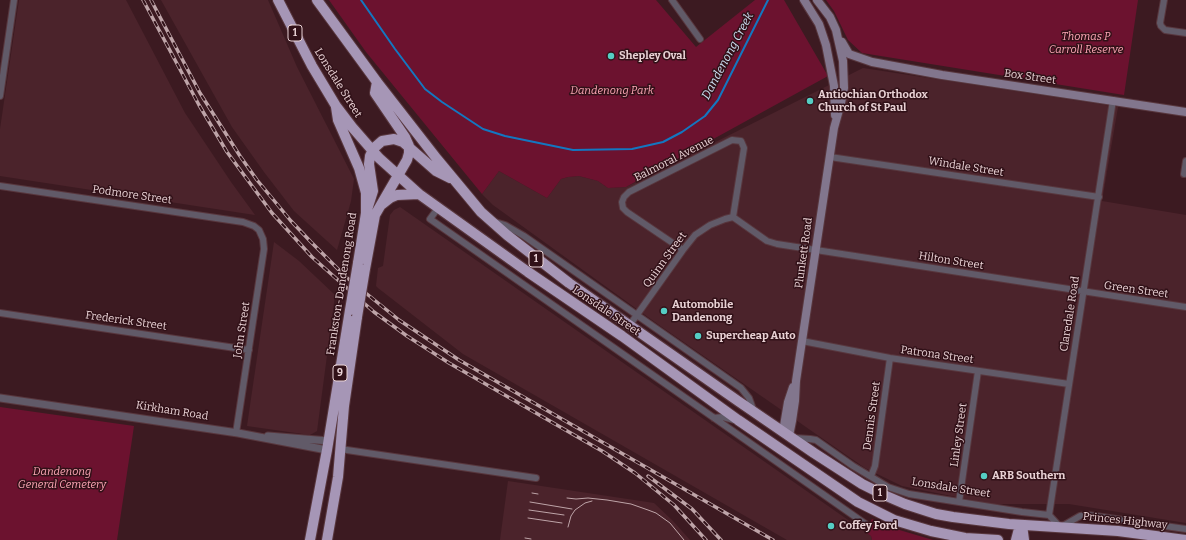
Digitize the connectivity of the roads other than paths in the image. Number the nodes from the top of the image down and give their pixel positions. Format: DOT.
graph roads {
  1 [pos="14,0"];
  2 [pos="278,0"];
  3 [pos="317,0"];
  4 [pos="672,0"];
  5 [pos="804,0"];
  6 [pos="817,0"];
  7 [pos="1164,0"];
  8 [pos="836,30"];
  9 [pos="1186,33"];
  10 [pos="700,39"];
  11 [pos="826,45"];
  12 [pos="843,61"];
  13 [pos="872,62"];
  14 [pos="377,82"];
  15 [pos="0,96"];
  16 [pos="1113,100"];
  17 [pos="336,106"];
  18 [pos="1186,112"];
  19 [pos="834,128"];
  20 [pos="409,146"];
  21 [pos="372,151"];
  22 [pos="830,156"];
  23 [pos="1186,161"];
  24 [pos="1184,174"];
  25 [pos="398,175"];
  26 [pos="454,180"];
  27 [pos="0,186"];
  28 [pos="418,194"];
  29 [pos="1099,197"];
  30 [pos="379,207"];
  31 [pos="438,208"];
  32 [pos="366,213"];
  33 [pos="733,217"];
  34 [pos="491,222"];
  35 [pos="466,228"];
  36 [pos="258,230"];
  37 [pos="458,240"];
  38 [pos="683,250"];
  39 [pos="815,250"];
  40 [pos="361,266"];
  41 [pos="1084,292"];
  42 [pos="1186,307"];
  43 [pos="0,313"];
  44 [pos="354,314"];
  45 [pos="637,315"];
  46 [pos="629,326"];
  47 [pos="622,336"];
  48 [pos="802,341"];
  49 [pos="614,347"];
  50 [pos="249,350"];
  51 [pos="890,358"];
  52 [pos="978,370"];
  53 [pos="1069,384"];
  54 [pos="0,398"];
  55 [pos="754,412"];
  56 [pos="714,418"];
  57 [pos="738,420"];
  58 [pos="237,433"];
  59 [pos="788,435"];
  60 [pos="328,446"];
  61 [pos="340,449"];
  62 [pos="782,449"];
  63 [pos="775,460"];
  64 [pos="871,476"];
  65 [pos="536,478"];
  66 [pos="959,502"];
  67 [pos="1049,514"];
  68 [pos="867,525"];
  69 [pos="1021,525"];
  70 [pos="1060,527"];
  71 [pos="1099,529"];
  72 [pos="1186,529"];
  73 [pos="984,539"];
  74 [pos="310,540"];
  75 [pos="327,540"];
  76 [pos="998,540"];
  77 [pos="1016,540"];
  78 [pos="1024,540"];
  79 [pos="1146,540"];
  80 [pos="1186,540"];
  1 -- 15 [label="street"];
  2 -- 17 [label="highway, Lonsdale Street / 1"];
  3 -- 14 [label="highway, Lonsdale Street / 1"];
  4 -- 10 [label="street"];
  5 -- 11 [label="main road"];
  6 -- 8 [label="main road"];
  7 -- 9 [label="street"];
  8 -- 12 [label="main road, Plunkett Road"];
  8 -- 13 [label="main road, Box Street"];
  11 -- 12 [label="main road"];
  11 -- 19 [label="main road, Plunkett Road"];
  12 -- 13 [label="main road, Box Street"];
  12 -- 19 [label="main road, Plunkett Road"];
  13 -- 16 [label="main road, Box Street"];
  14 -- 20 [label="highway"];
  14 -- 26 [label="highway, Lonsdale Street / 1"];
  16 -- 18 [label="main road, Box Street"];
  16 -- 29 [label="street, Claredale Road"];
  17 -- 21 [label="highway, Lonsdale Street / 1"];
  17 -- 32 [label="highway, Frankston-Dandenong Road / 9"];
  19 -- 22 [label="main road, Plunkett Road"];
  20 -- 21 [label="highway"];
  20 -- 25 [label="highway, 9"];
  20 -- 26 [label="highway"];
  21 -- 25 [label="highway, Lonsdale Street / 1"];
  21 -- 32 [label="highway"];
  22 -- 29 [label="street, Windale Street"];
  22 -- 39 [label="main road, Plunkett Road"];
  23 -- 24 [label="street"];
  25 -- 28 [label="highway, Lonsdale Street / 1"];
  25 -- 30 [label="highway, Frankston-Dandenong Road / 9"];
  26 -- 34 [label="highway, Lonsdale Street / 1"];
  27 -- 36 [label="street, Podmore Street"];
  28 -- 30 [label="highway"];
  28 -- 31 [label="highway, Lonsdale Street / 1"];
  29 -- 41 [label="street, Claredale Road"];
  30 -- 40 [label="highway, Frankston-Dandenong Road / 9"];
  31 -- 35 [label="highway, Lonsdale Street / 1"];
  31 -- 37 [label="street"];
  32 -- 40 [label="highway, Frankston-Dandenong Road / 9"];
  33 -- 38 [label="street, Quinn Street"];
  33 -- 38 [label="street, Balmoral Avenue"];
  33 -- 39 [label="street"];
  34 -- 45 [label="street, Lonsdale Street"];
  34 -- 46 [label="highway, Lonsdale Street / 1"];
  35 -- 37 [label="street"];
  35 -- 47 [label="highway, Lonsdale Street / 1"];
  36 -- 50 [label="street, John Street"];
  37 -- 49 [label="street"];
  38 -- 45 [label="street, Quinn Street"];
  39 -- 41 [label="street, Hilton Street"];
  39 -- 48 [label="main road, Plunkett Road"];
  40 -- 44 [label="highway, Frankston-Dandenong Road / 9, bridge"];
  41 -- 42 [label="street, Green Street"];
  41 -- 53 [label="street, Claredale Road"];
  43 -- 50 [label="street, Frederick Street"];
  44 -- 60 [label="highway, Frankston-Dandenong Road / 9"];
  44 -- 61 [label="highway, Frankston-Dandenong Road / 9"];
  45 -- 46 [label="street, Quinn Street"];
  45 -- 55 [label="street, Lonsdale Street"];
  46 -- 47 [label="highway"];
  46 -- 55 [label="highway, Lonsdale Street / 1"];
  47 -- 49 [label="street"];
  47 -- 57 [label="highway, Lonsdale Street / 1"];
  48 -- 51 [label="street, Patrona Street"];
  48 -- 59 [label="main road, Plunkett Road"];
  49 -- 56 [label="street"];
  50 -- 58 [label="street, John Street"];
  51 -- 52 [label="street, Patrona Street"];
  51 -- 64 [label="street, Dennis Street"];
  52 -- 53 [label="street, Patrona Street"];
  52 -- 66 [label="street, Linley Street"];
  53 -- 67 [label="street, Claredale Road"];
  54 -- 58 [label="street, Kirkham Road"];
  55 -- 59 [label="highway, Lonsdale Street / 1"];
  56 -- 57 [label="street"];
  56 -- 63 [label="street"];
  57 -- 62 [label="highway, Lonsdale Street / 1"];
  58 -- 60 [label="street, Kirkham Road"];
  59 -- 62 [label="highway"];
  59 -- 64 [label="street, Lonsdale Street"];
  59 -- 69 [label="highway, Lonsdale Street / 1"];
  60 -- 61 [label="highway, Kirkham Road"];
  60 -- 74 [label="highway, Frankston-Dandenong Road / 9"];
  61 -- 65 [label="street, Kirkham Road"];
  61 -- 75 [label="highway, Frankston-Dandenong Road / 9"];
  62 -- 63 [label="street"];
  62 -- 73 [label="highway, Lonsdale Street / 1"];
  63 -- 68 [label="street"];
  64 -- 66 [label="street, Lonsdale Street"];
  66 -- 67 [label="street, Lonsdale Street"];
  67 -- 70 [label="street"];
  69 -- 70 [label="highway, Princes Highway / 1"];
  69 -- 77 [label="highway"];
  69 -- 78 [label="highway"];
  70 -- 71 [label="highway, Princes Highway / 1"];
  70 -- 72 [label="street, Princes Highway"];
  71 -- 79 [label="highway"];
  71 -- 80 [label="highway, Princes Highway / 1"];
  73 -- 76 [label="highway, Lonsdale Street / 1"];
}
